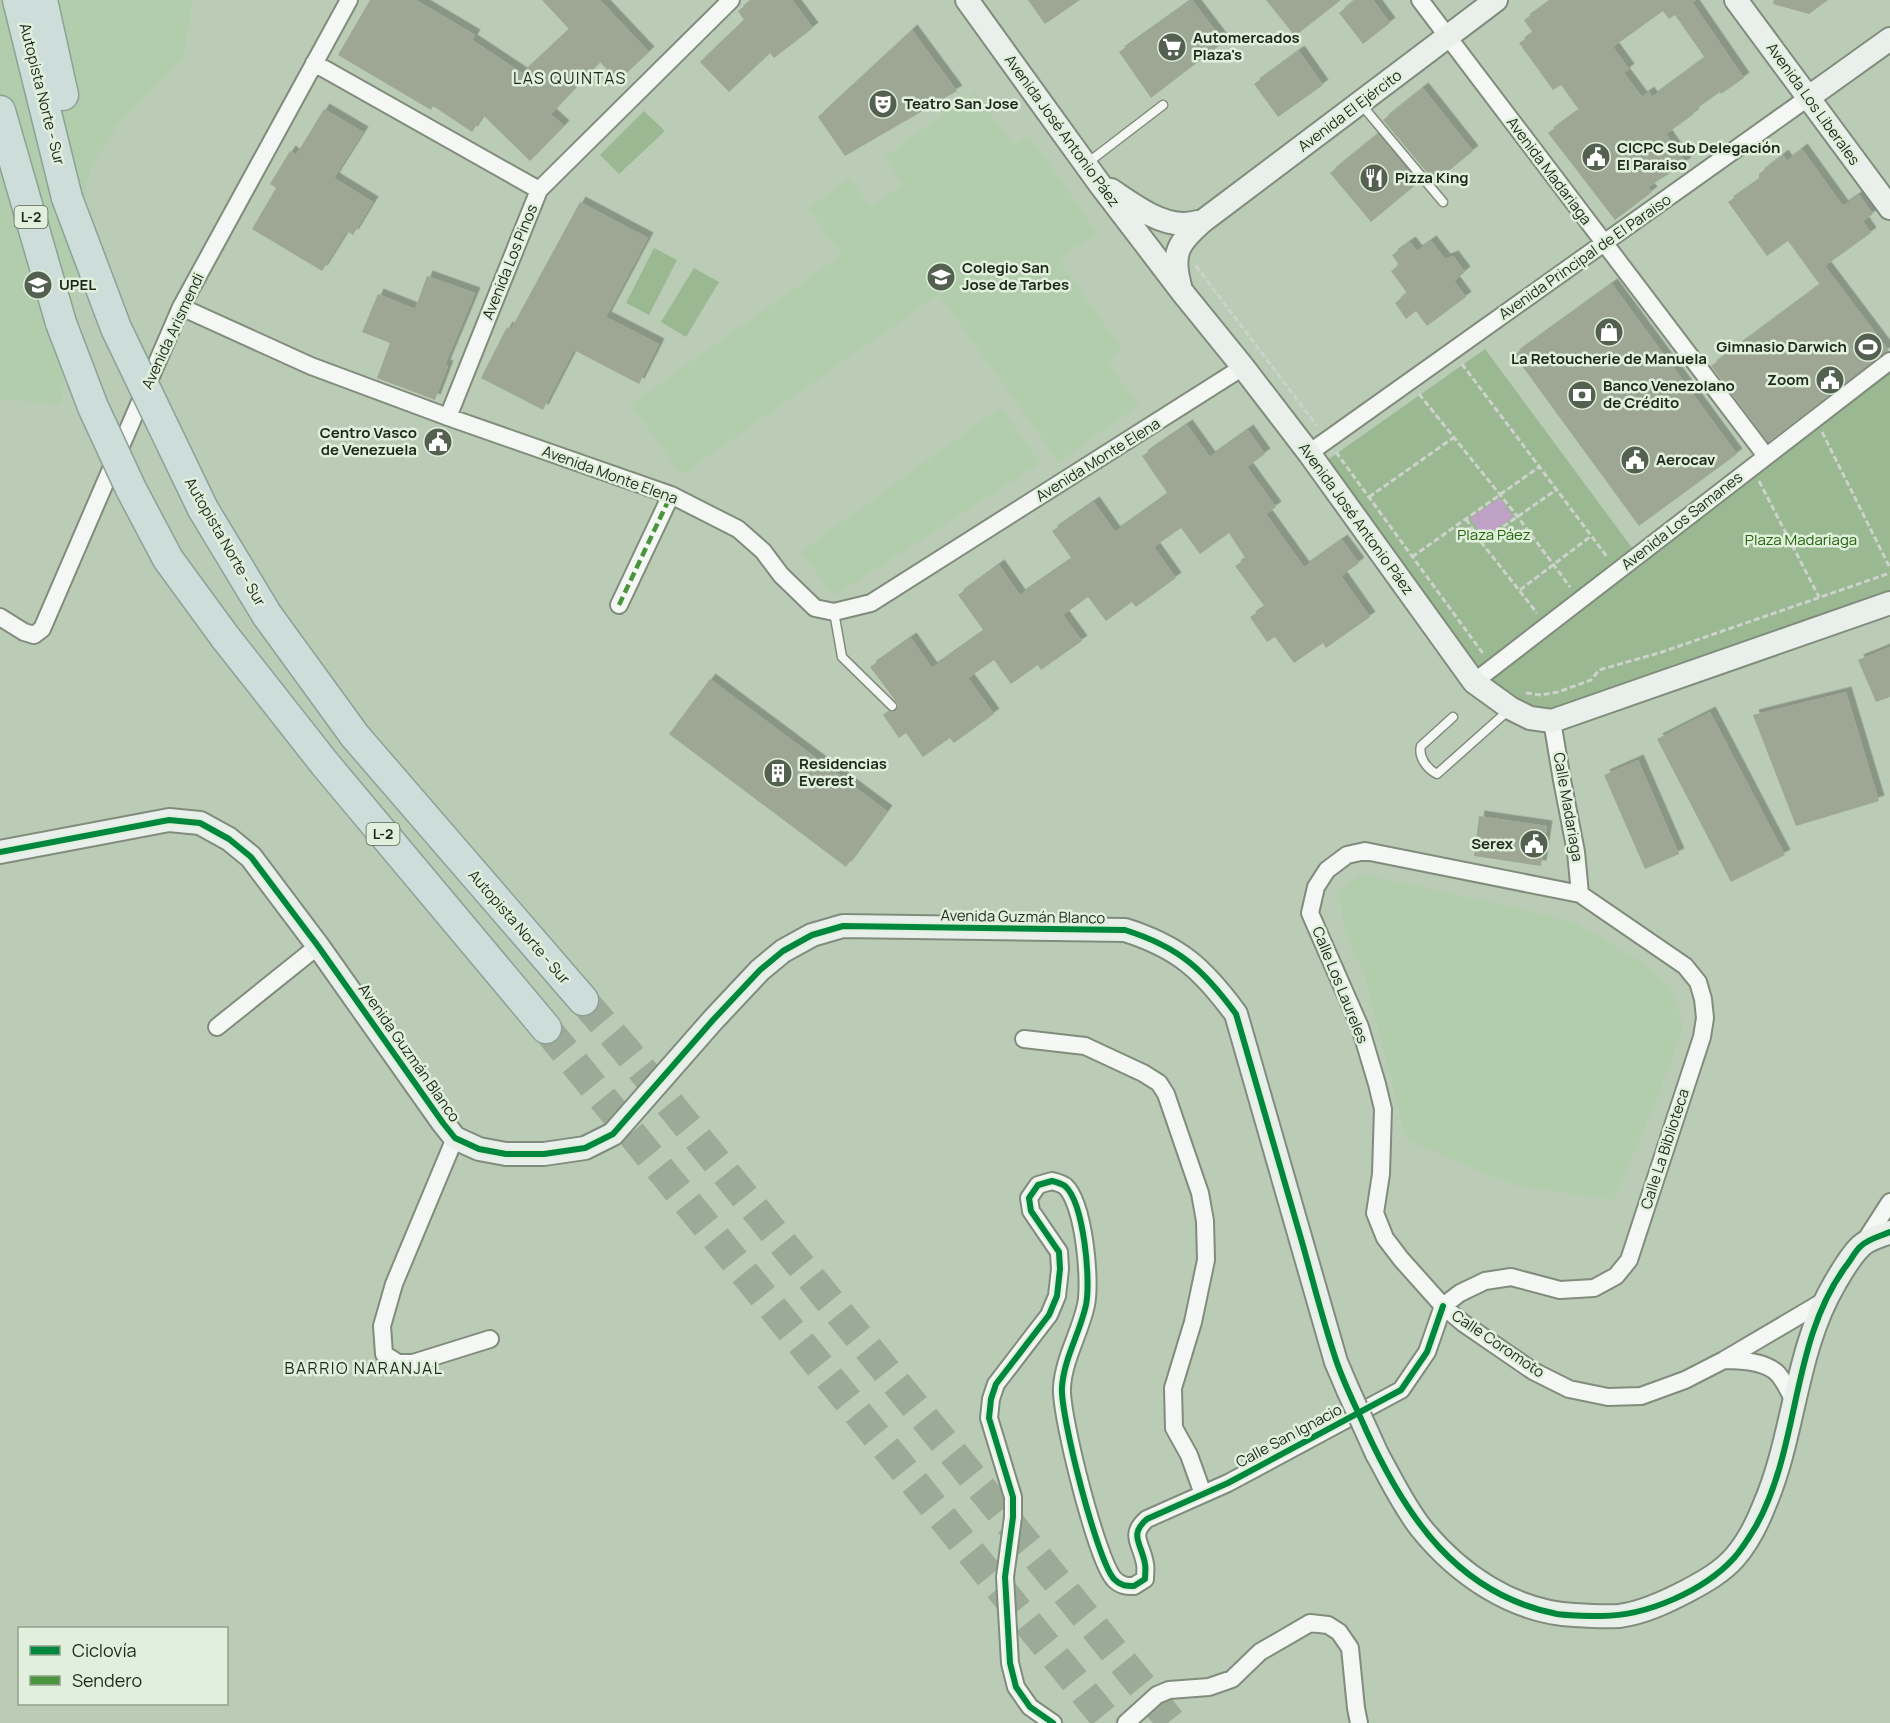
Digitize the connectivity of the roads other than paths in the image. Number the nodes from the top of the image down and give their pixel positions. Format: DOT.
graph roads {
  1 [pos="18,0"];
  2 [pos="42,0"];
  3 [pos="349,0"];
  4 [pos="731,0"];
  5 [pos="967,0"];
  6 [pos="1420,0"];
  7 [pos="1496,0"];
  8 [pos="1736,0"];
  9 [pos="1448,36"];
  10 [pos="1890,39"];
  11 [pos="314,63"];
  12 [pos="1809,97"];
  13 [pos="1360,102"];
  14 [pos="1163,105"];
  15 [pos="0,111"];
  16 [pos="1085,164"];
  17 [pos="1099,183"];
  18 [pos="0,185"];
  19 [pos="539,190"];
  20 [pos="67,198"];
  21 [pos="1443,202"];
  22 [pos="1890,208"];
  23 [pos="1203,221"];
  24 [pos="1605,244"];
  25 [pos="1183,293"];
  26 [pos="181,307"];
  27 [pos="62,323"];
  28 [pos="1890,361"];
  29 [pos="1244,367"];
  30 [pos="447,417"];
  31 [pos="1309,453"];
  32 [pos="1766,456"];
  33 [pos="671,495"];
  34 [pos="1890,603"];
  35 [pos="619,605"];
  36 [pos="834,612"];
  37 [pos="0,617"];
  38 [pos="1474,682"];
  39 [pos="1516,700"];
  40 [pos="892,706"];
  41 [pos="1453,717"];
  42 [pos="1552,721"];
  43 [pos="0,852"];
  44 [pos="1580,894"];
  45 [pos="318,946"];
  46 [pos="583,1000"];
  47 [pos="216,1027"];
  48 [pos="546,1028"];
  49 [pos="1024,1039"];
  50 [pos="455,1138"];
  51 [pos="1890,1202"];
  52 [pos="1890,1232"];
  53 [pos="1862,1245"];
  54 [pos="1824,1301"];
  55 [pos="1443,1306"];
  56 [pos="490,1339"];
  57 [pos="1724,1360"];
  58 [pos="1795,1402"];
  59 [pos="1203,1494"];
  60 [pos="1053,1723"];
  61 [pos="1126,1723"];
  62 [pos="1359,1723"];
  1 -- 20 [label="highway, Autopista Norte - Sur / L-2"];
  2 -- 20 [label="highway"];
  3 -- 11 [label="street, Avenida Arismendi"];
  4 -- 19 [label="street, Avenida Los Pinos"];
  5 -- 16 [label="street, Avenida José Antonio Páez"];
  6 -- 9 [label="street, Avenida Madariaga"];
  7 -- 9 [label="street, Avenida El Ejército"];
  8 -- 12 [label="street, Avenida Los Liberales"];
  9 -- 13 [label="street, Avenida El Ejército"];
  9 -- 24 [label="street, Avenida Madariaga"];
  10 -- 12 [label="street, Avenida Principal de El Paraiso"];
  11 -- 19 [label="street"];
  11 -- 26 [label="street, Avenida Arismendi"];
  12 -- 22 [label="street, Avenida Los Liberales"];
  12 -- 24 [label="street, Avenida Principal de El Paraiso"];
  13 -- 21 [label="lane"];
  13 -- 23 [label="street, Avenida El Ejército"];
  14 -- 16 [label="lane"];
  15 -- 27 [label="highway, L-2"];
  16 -- 17 [label="street, Avenida José Antonio Páez"];
  17 -- 23 [label="street"];
  17 -- 25 [label="street, Avenida José Antonio Páez"];
  18 -- 27 [label="highway"];
  19 -- 30 [label="street, Avenida Los Pinos"];
  20 -- 46 [label="highway, Autopista Norte - Sur / L-2, bridge"];
  23 -- 25 [label="street, Avenida El Ejército"];
  24 -- 31 [label="street, Avenida Principal de El Paraiso"];
  24 -- 32 [label="street, Avenida Madariaga"];
  25 -- 29 [label="street, Avenida José Antonio Páez"];
  26 -- 30 [label="street, Avenida Monte Elena"];
  26 -- 37 [label="street, Avenida Arismendi"];
  27 -- 48 [label="highway, L-2, bridge"];
  28 -- 32 [label="street, Avenida Los Samanes"];
  29 -- 31 [label="street, Avenida José Antonio Páez"];
  29 -- 36 [label="street, Avenida Monte Elena"];
  30 -- 33 [label="street, Avenida Monte Elena"];
  31 -- 38 [label="street, Avenida José Antonio Páez"];
  32 -- 38 [label="street, Avenida Los Samanes"];
  33 -- 35 [label="street"];
  33 -- 36 [label="street, Avenida Monte Elena"];
  34 -- 42 [label="street"];
  36 -- 40 [label="lane"];
  38 -- 39 [label="street, Avenida José Antonio Páez"];
  39 -- 41 [label="lane"];
  39 -- 42 [label="street, Avenida José Antonio Páez"];
  42 -- 44 [label="street, Calle Madariaga"];
  43 -- 45 [label="street, Avenida Guzmán Blanco"];
  44 -- 55 [label="street, Calle La Biblioteca"];
  44 -- 55 [label="street, Calle Los Laureles"];
  45 -- 47 [label="street"];
  45 -- 50 [label="street, Avenida Guzmán Blanco"];
  49 -- 59 [label="street"];
  50 -- 56 [label="street"];
  50 -- 58 [label="street, Avenida Guzmán Blanco, bridge"];
  51 -- 53 [label="street"];
  52 -- 53 [label="street, Avenida Guzmán Blanco"];
  53 -- 54 [label="street, Avenida Guzmán Blanco"];
  54 -- 57 [label="street, Calle Coromoto"];
  54 -- 58 [label="street, Avenida Guzmán Blanco"];
  55 -- 57 [label="street, Calle Coromoto"];
  55 -- 59 [label="street, Calle San Ignacio"];
  57 -- 58 [label="street"];
  59 -- 60 [label="street, Calle San Ignacio"];
  61 -- 62 [label="street"];
}
